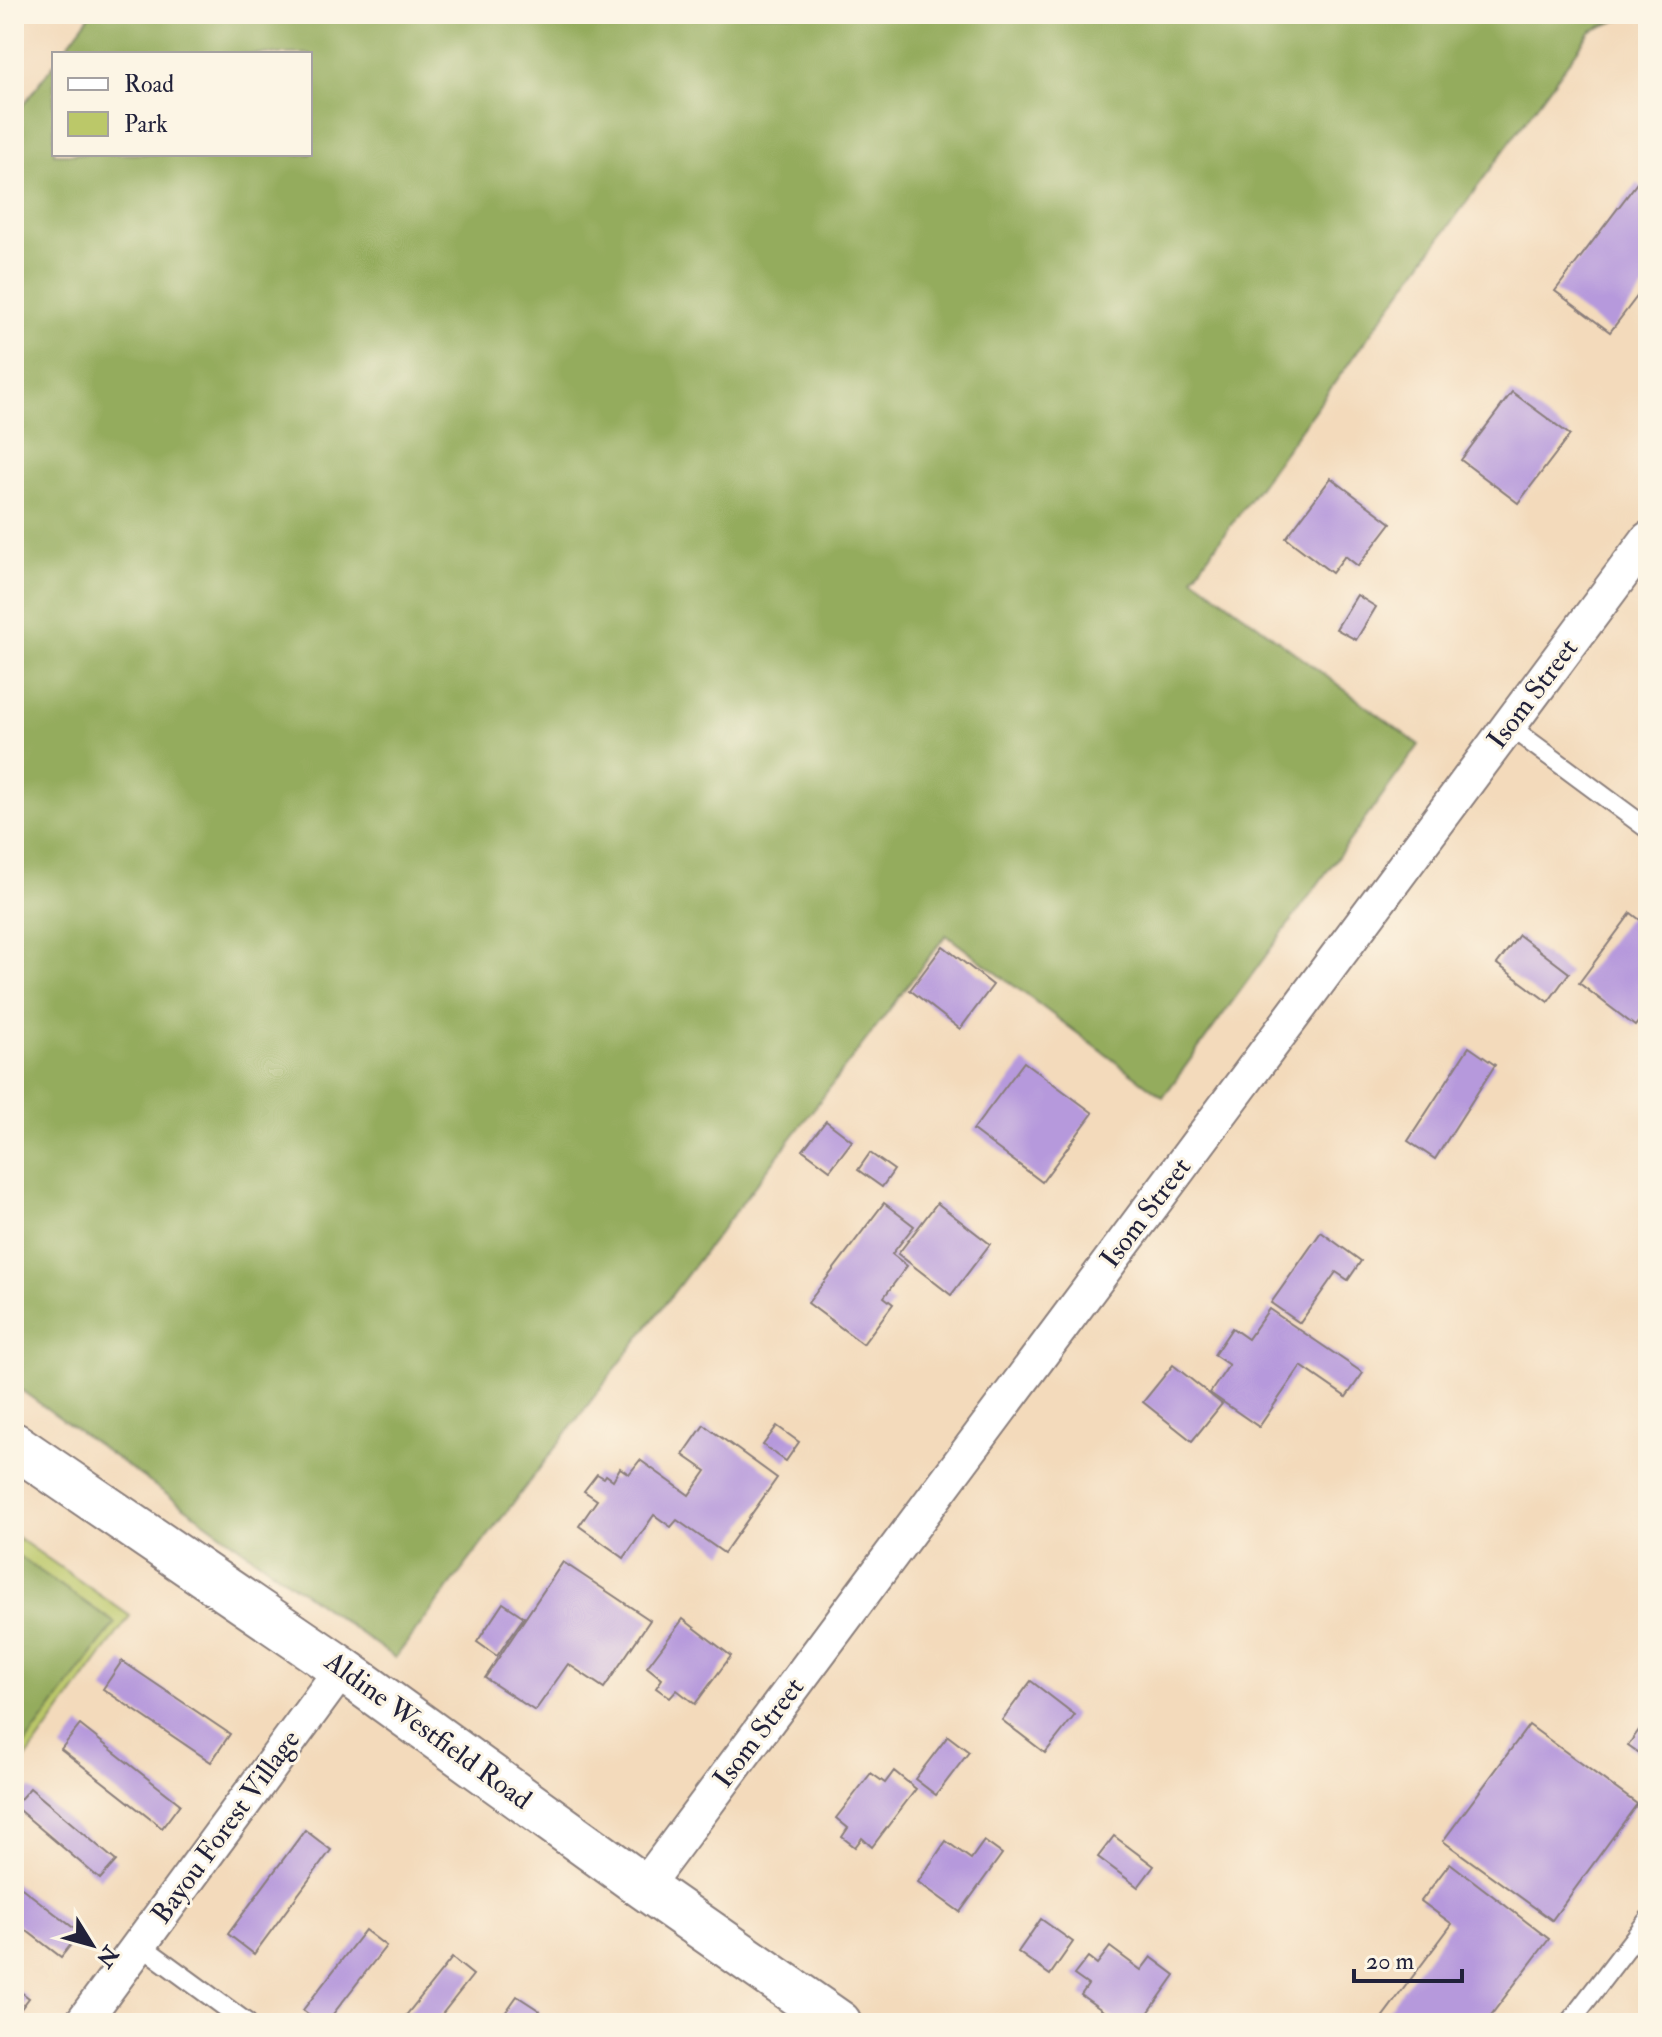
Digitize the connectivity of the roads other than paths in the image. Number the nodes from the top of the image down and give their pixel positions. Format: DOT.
graph roads {
  1 [pos="1648,539"];
  2 [pos="1509,726"];
  3 [pos="1648,829"];
  4 [pos="14,1445"];
  5 [pos="342,1669"];
  6 [pos="644,1887"];
  7 [pos="1648,1920"];
  8 [pos="139,1944"];
  9 [pos="815,2012"];
  10 [pos="82,2023"];
  11 [pos="247,2023"];
  12 [pos="1569,2023"];
  1 -- 2 [label="street, Isom Street"];
  2 -- 3 [label="lane"];
  2 -- 6 [label="street, Isom Street"];
  4 -- 5 [label="main road, Aldine Westfield Road"];
  5 -- 6 [label="main road, Aldine Westfield Road"];
  5 -- 8 [label="street, Bayou Forest Village"];
  6 -- 9 [label="main road, Aldine Westfield Road"];
  7 -- 12 [label="lane"];
  8 -- 10 [label="street, Bayou Forest Village"];
  8 -- 11 [label="lane"];
}
